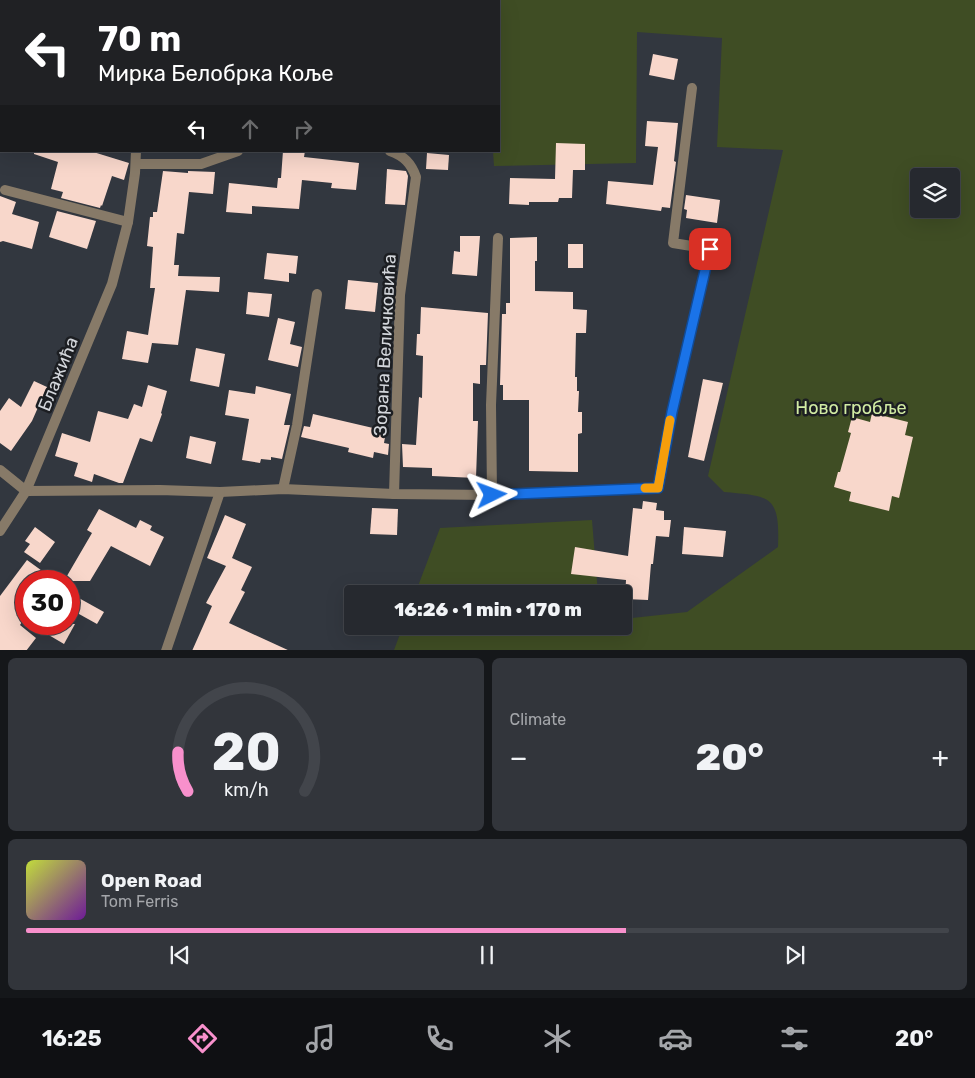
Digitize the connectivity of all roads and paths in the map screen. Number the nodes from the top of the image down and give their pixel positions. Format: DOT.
graph roads {
  1 [pos="692,88"];
  2 [pos="136,152"];
  3 [pos="235,152"];
  4 [pos="392,152"];
  5 [pos="136,164"];
  6 [pos="5,190"];
  7 [pos="128,222"];
  8 [pos="498,238"];
  9 [pos="317,294"];
  10 [pos="0,470"];
  11 [pos="283,489"];
  12 [pos="26,491"];
  13 [pos="220,492"];
  14 [pos="394,494"];
  15 [pos="492,495"];
  16 [pos="0,531"];
  17 [pos="166,650"];
  1 -- 15 [label="street"];
  2 -- 5 [label="street, Блажића"];
  3 -- 5 [label="street"];
  4 -- 14 [label="street, Зорана Величковића"];
  5 -- 7 [label="street, Блажића"];
  6 -- 7 [label="street"];
  7 -- 12 [label="street, Блажића"];
  8 -- 15 [label="street"];
  9 -- 11 [label="street"];
  10 -- 12 [label="street"];
  11 -- 13 [label="street"];
  11 -- 14 [label="street"];
  12 -- 13 [label="street"];
  12 -- 16 [label="street, Блажића"];
  13 -- 17 [label="street"];
  14 -- 15 [label="street"];
}
